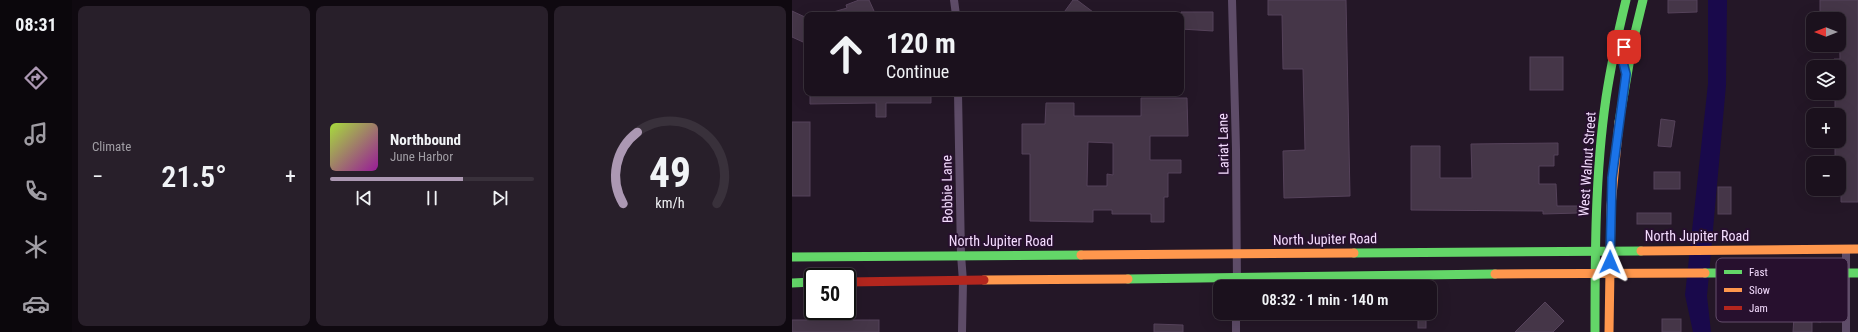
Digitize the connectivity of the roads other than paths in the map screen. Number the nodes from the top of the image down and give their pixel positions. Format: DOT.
graph roads {
  1 [pos="954,0"];
  2 [pos="1232,0"];
  3 [pos="1626,0"];
  4 [pos="1632,0"];
  5 [pos="1643,0"];
  6 [pos="956,12"];
  7 [pos="1640,12"];
  8 [pos="1623,14"];
  9 [pos="1626,74"];
  10 [pos="958,96"];
  11 [pos="1846,249"];
  12 [pos="1858,249"];
  13 [pos="1610,250"];
  14 [pos="1595,251"];
  15 [pos="1237,254"];
  16 [pos="961,255"];
  17 [pos="792,257"];
  18 [pos="1846,258"];
  19 [pos="1395,264"];
  20 [pos="1595,273"];
  21 [pos="1610,273"];
  22 [pos="1716,273"];
  23 [pos="1237,277"];
  24 [pos="1237,280"];
  25 [pos="963,281"];
  26 [pos="792,282"];
  27 [pos="804,282"];
  28 [pos="856,282"];
  29 [pos="1236,320"];
  30 [pos="962,332"];
  31 [pos="1236,332"];
  32 [pos="1595,332"];
  33 [pos="1609,332"];
  1 -- 6 [label="street"];
  2 -- 15 [label="street, Lariat Lane"];
  3 -- 8 [label="main road, West Walnut Street"];
  4 -- 7 [label="main road"];
  5 -- 7 [label="main road, West Walnut Street"];
  7 -- 9 [label="main road, West Walnut Street"];
  8 -- 9 [label="main road"];
  8 -- 14 [label="main road, West Walnut Street"];
  9 -- 13 [label="main road, West Walnut Street"];
  10 -- 16 [label="street, Bobbie Lane"];
  11 -- 12 [label="main road, North Jupiter Road"];
  11 -- 13 [label="main road, North Jupiter Road"];
  11 -- 18 [label="street"];
  13 -- 14 [label="main road, North Jupiter Road"];
  13 -- 21 [label="main road, West Walnut Street"];
  14 -- 19 [label="main road, North Jupiter Road"];
  14 -- 20 [label="main road, West Walnut Street"];
  15 -- 16 [label="main road, North Jupiter Road"];
  15 -- 19 [label="main road, North Jupiter Road"];
  15 -- 23 [label="street, Lariat Lane"];
  16 -- 17 [label="main road, North Jupiter Road"];
  16 -- 25 [label="street, Bobbie Lane"];
  19 -- 20 [label="main road, North Jupiter Road"];
  19 -- 23 [label="main road, North Jupiter Road"];
  20 -- 21 [label="main road, North Jupiter Road"];
  20 -- 32 [label="main road, West Walnut Street"];
  21 -- 22 [label="main road, North Jupiter Road"];
  21 -- 33 [label="main road, West Walnut Street"];
  23 -- 24 [label="street, Lariat Lane"];
  23 -- 25 [label="main road, North Jupiter Road"];
  25 -- 28 [label="main road, North Jupiter Road"];
  25 -- 30 [label="street, Bobbie Lane"];
  26 -- 27 [label="main road"];
  29 -- 31 [label="street"];
}
